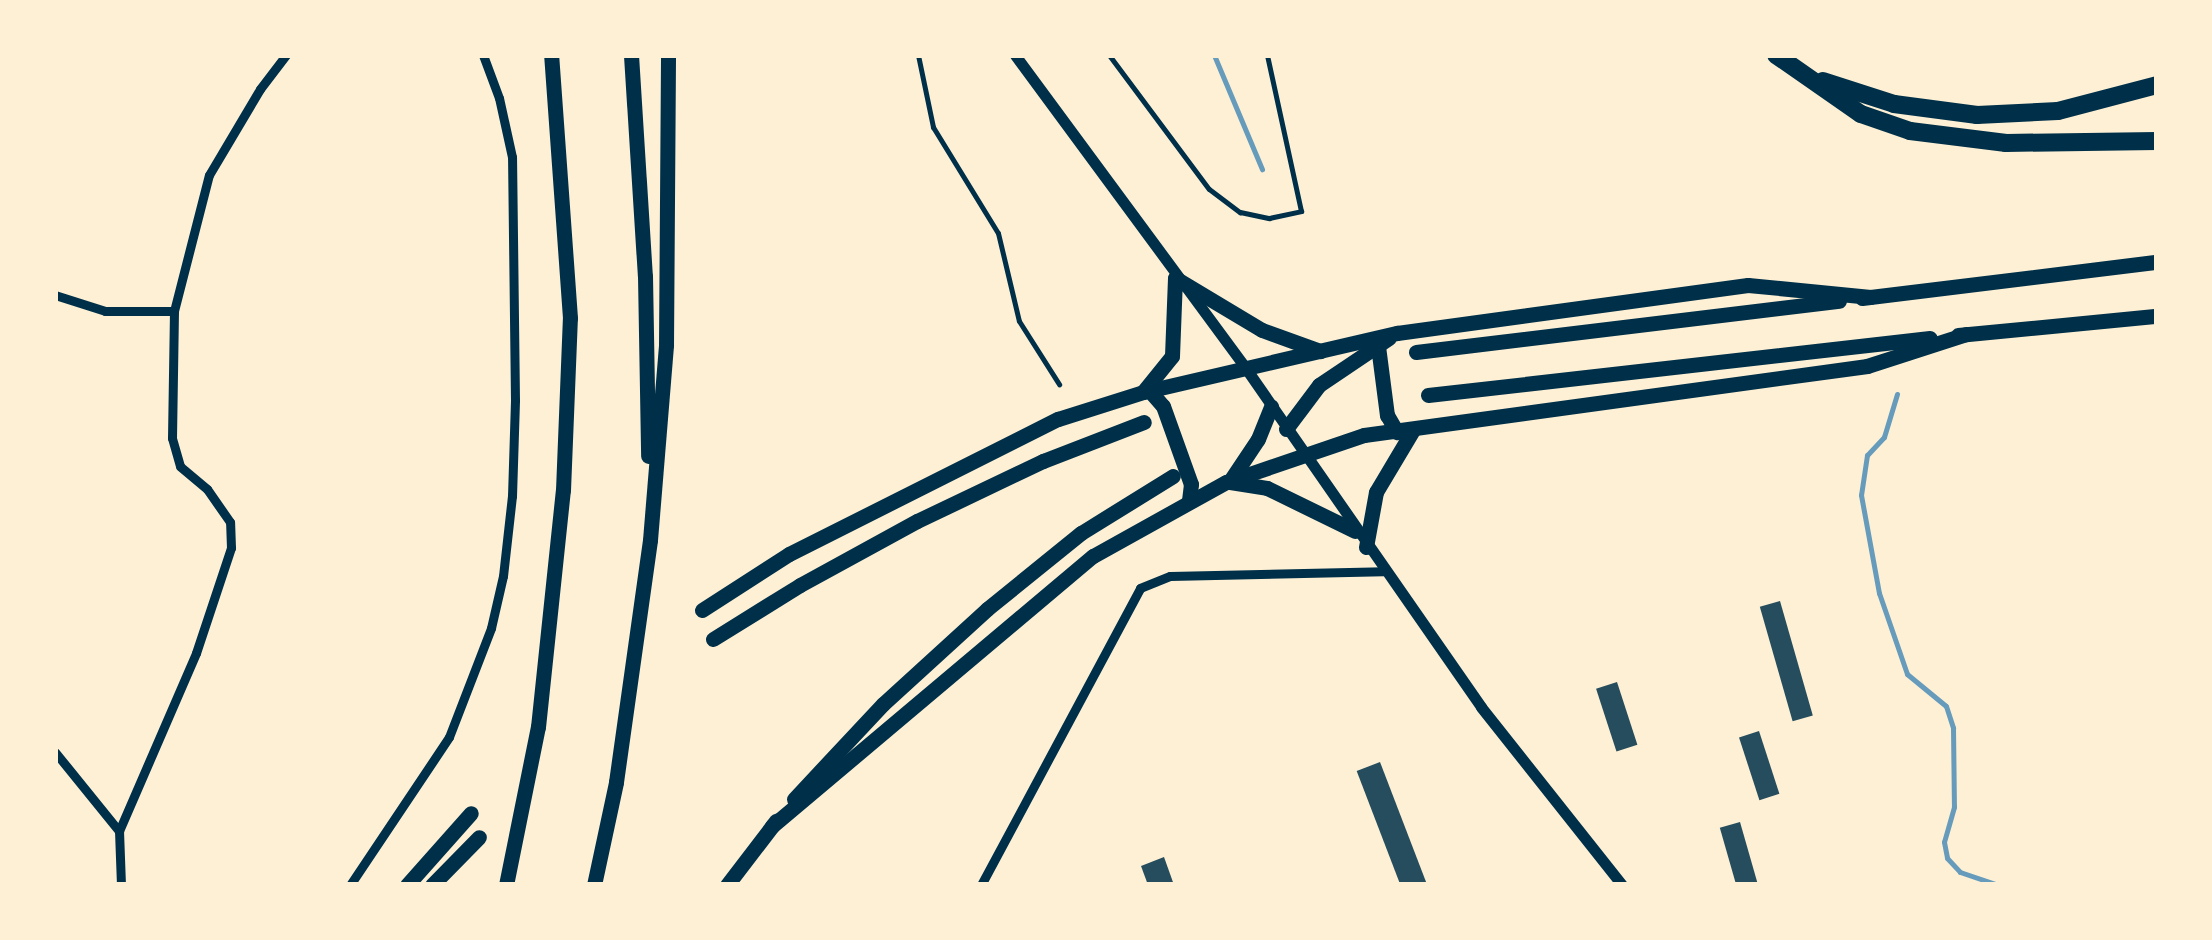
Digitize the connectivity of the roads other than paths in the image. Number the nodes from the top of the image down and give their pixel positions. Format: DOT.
graph roads {
  1 [pos="286,55"];
  2 [pos="483,55"];
  3 [pos="551,55"];
  4 [pos="631,55"];
  5 [pos="668,55"];
  6 [pos="918,55"];
  7 [pos="1016,55"];
  8 [pos="1109,55"];
  9 [pos="1267,55"];
  10 [pos="1778,55"];
  11 [pos="2157,85"];
  12 [pos="2157,141"];
  13 [pos="2157,262"];
  14 [pos="1175,278"];
  15 [pos="55,294"];
  16 [pos="1870,297"];
  17 [pos="174,311"];
  18 [pos="2157,316"];
  19 [pos="1397,333"];
  20 [pos="1966,334"];
  21 [pos="1378,346"];
  22 [pos="1320,352"];
  23 [pos="1416,352"];
  24 [pos="1246,370"];
  25 [pos="1059,384"];
  26 [pos="1146,391"];
  27 [pos="1428,395"];
  28 [pos="1272,407"];
  29 [pos="1144,422"];
  30 [pos="1286,429"];
  31 [pos="1405,431"];
  32 [pos="1301,453"];
  33 [pos="1173,476"];
  34 [pos="1228,481"];
  35 [pos="1189,501"];
  36 [pos="1355,530"];
  37 [pos="650,540"];
  38 [pos="1366,547"];
  39 [pos="1384,571"];
  40 [pos="702,610"];
  41 [pos="713,639"];
  42 [pos="55,752"];
  43 [pos="470,813"];
  44 [pos="772,826"];
  45 [pos="119,831"];
  46 [pos="479,837"];
  47 [pos="121,885"];
  48 [pos="350,885"];
  49 [pos="407,885"];
  50 [pos="432,885"];
  51 [pos="506,885"];
  52 [pos="594,885"];
  53 [pos="727,885"];
  54 [pos="980,885"];
  55 [pos="1622,885"];
  1 -- 17 [label="street"];
  2 -- 48 [label="street"];
  3 -- 51 [label="highway"];
  4 -- 37 [label="highway"];
  5 -- 37 [label="highway"];
  6 -- 25 [label="lane"];
  7 -- 14 [label="street"];
  8 -- 9 [label="lane"];
  10 -- 11 [label="highway"];
  10 -- 12 [label="highway"];
  13 -- 16 [label="highway"];
  14 -- 22 [label="highway"];
  14 -- 24 [label="street"];
  14 -- 26 [label="highway"];
  15 -- 17 [label="street"];
  16 -- 19 [label="highway"];
  16 -- 23 [label="highway"];
  17 -- 45 [label="street"];
  18 -- 20 [label="highway"];
  19 -- 21 [label="highway"];
  19 -- 22 [label="highway"];
  20 -- 27 [label="highway"];
  20 -- 31 [label="highway"];
  21 -- 30 [label="highway"];
  21 -- 31 [label="highway"];
  22 -- 24 [label="highway"];
  24 -- 26 [label="highway"];
  24 -- 28 [label="street"];
  26 -- 35 [label="highway"];
  26 -- 40 [label="highway"];
  28 -- 30 [label="street"];
  28 -- 34 [label="highway"];
  29 -- 41 [label="highway"];
  30 -- 32 [label="street"];
  31 -- 32 [label="highway"];
  31 -- 38 [label="highway"];
  32 -- 34 [label="highway"];
  32 -- 36 [label="street"];
  33 -- 44 [label="highway"];
  34 -- 35 [label="highway"];
  34 -- 36 [label="highway"];
  35 -- 44 [label="highway"];
  36 -- 38 [label="street"];
  37 -- 52 [label="highway"];
  38 -- 39 [label="street"];
  39 -- 54 [label="street"];
  39 -- 55 [label="street"];
  42 -- 45 [label="street"];
  43 -- 49 [label="highway"];
  44 -- 53 [label="highway"];
  45 -- 47 [label="street"];
  46 -- 50 [label="highway"];
}
